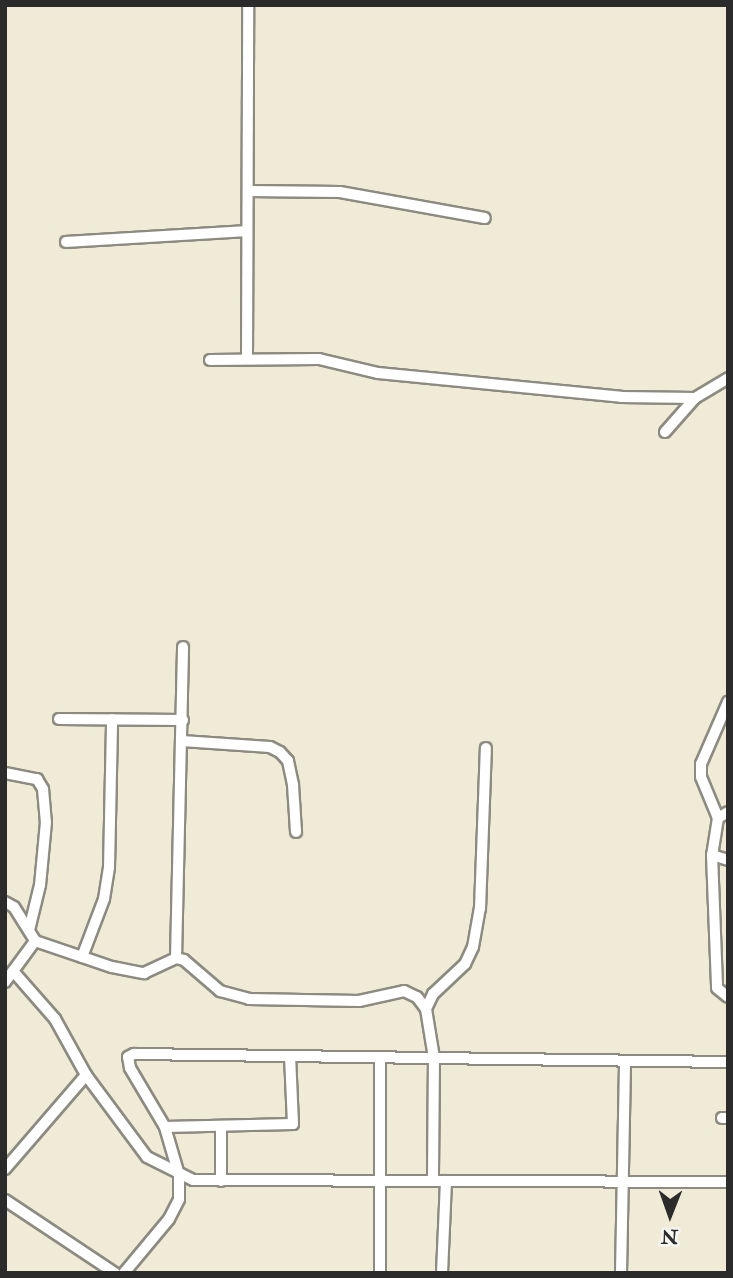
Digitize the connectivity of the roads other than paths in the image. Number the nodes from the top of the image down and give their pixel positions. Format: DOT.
graph roads {
  1 [pos="248,5"];
  2 [pos="248,191"];
  3 [pos="485,218"];
  4 [pos="247,231"];
  5 [pos="66,242"];
  6 [pos="247,357"];
  7 [pos="209,360"];
  8 [pos="728,378"];
  9 [pos="695,398"];
  10 [pos="665,432"];
  11 [pos="183,647"];
  12 [pos="728,702"];
  13 [pos="59,719"];
  14 [pos="112,719"];
  15 [pos="183,720"];
  16 [pos="182,741"];
  17 [pos="486,748"];
  18 [pos="5,773"];
  19 [pos="723,815"];
  20 [pos="296,832"];
  21 [pos="712,855"];
  22 [pos="728,859"];
  23 [pos="5,902"];
  24 [pos="29,930"];
  25 [pos="35,941"];
  26 [pos="82,957"];
  27 [pos="176,958"];
  28 [pos="13,971"];
  29 [pos="5,982"];
  30 [pos="728,997"];
  31 [pos="426,1009"];
  32 [pos="290,1056"];
  33 [pos="434,1058"];
  34 [pos="380,1059"];
  35 [pos="625,1061"];
  36 [pos="728,1062"];
  37 [pos="86,1075"];
  38 [pos="165,1127"];
  39 [pos="221,1127"];
  40 [pos="5,1169"];
  41 [pos="179,1175"];
  42 [pos="377,1180"];
  43 [pos="433,1180"];
  44 [pos="222,1181"];
  45 [pos="446,1181"];
  46 [pos="623,1181"];
  47 [pos="728,1182"];
  48 [pos="5,1200"];
  49 [pos="115,1273"];
  50 [pos="124,1273"];
  51 [pos="380,1273"];
  52 [pos="442,1273"];
  53 [pos="621,1273"];
  1 -- 2 [label="street"];
  2 -- 3 [label="street"];
  2 -- 4 [label="street"];
  4 -- 5 [label="street"];
  4 -- 6 [label="street"];
  6 -- 7 [label="street"];
  6 -- 9 [label="street"];
  8 -- 9 [label="street"];
  9 -- 10 [label="street"];
  11 -- 15 [label="street"];
  12 -- 19 [label="street"];
  13 -- 14 [label="street"];
  14 -- 15 [label="street"];
  14 -- 26 [label="street"];
  15 -- 16 [label="street"];
  16 -- 20 [label="street"];
  16 -- 27 [label="street"];
  17 -- 31 [label="street"];
  18 -- 24 [label="street"];
  19 -- 21 [label="street"];
  21 -- 22 [label="street"];
  21 -- 30 [label="street"];
  23 -- 24 [label="street"];
  24 -- 25 [label="street"];
  25 -- 26 [label="street"];
  25 -- 28 [label="street"];
  26 -- 27 [label="street"];
  27 -- 31 [label="street"];
  28 -- 29 [label="street"];
  28 -- 37 [label="street"];
  31 -- 33 [label="street"];
  32 -- 34 [label="street"];
  32 -- 38 [label="street"];
  32 -- 39 [label="street"];
  33 -- 34 [label="street"];
  33 -- 35 [label="street"];
  33 -- 43 [label="street"];
  34 -- 42 [label="street"];
  35 -- 36 [label="street"];
  35 -- 46 [label="street"];
  37 -- 40 [label="street"];
  37 -- 41 [label="street"];
  38 -- 39 [label="street"];
  38 -- 41 [label="street"];
  39 -- 44 [label="street"];
  41 -- 44 [label="street"];
  41 -- 50 [label="street"];
  42 -- 43 [label="street"];
  42 -- 44 [label="street"];
  42 -- 51 [label="street"];
  43 -- 45 [label="street"];
  45 -- 46 [label="street"];
  45 -- 52 [label="street"];
  46 -- 47 [label="street"];
  46 -- 53 [label="street"];
  48 -- 49 [label="street"];
}
